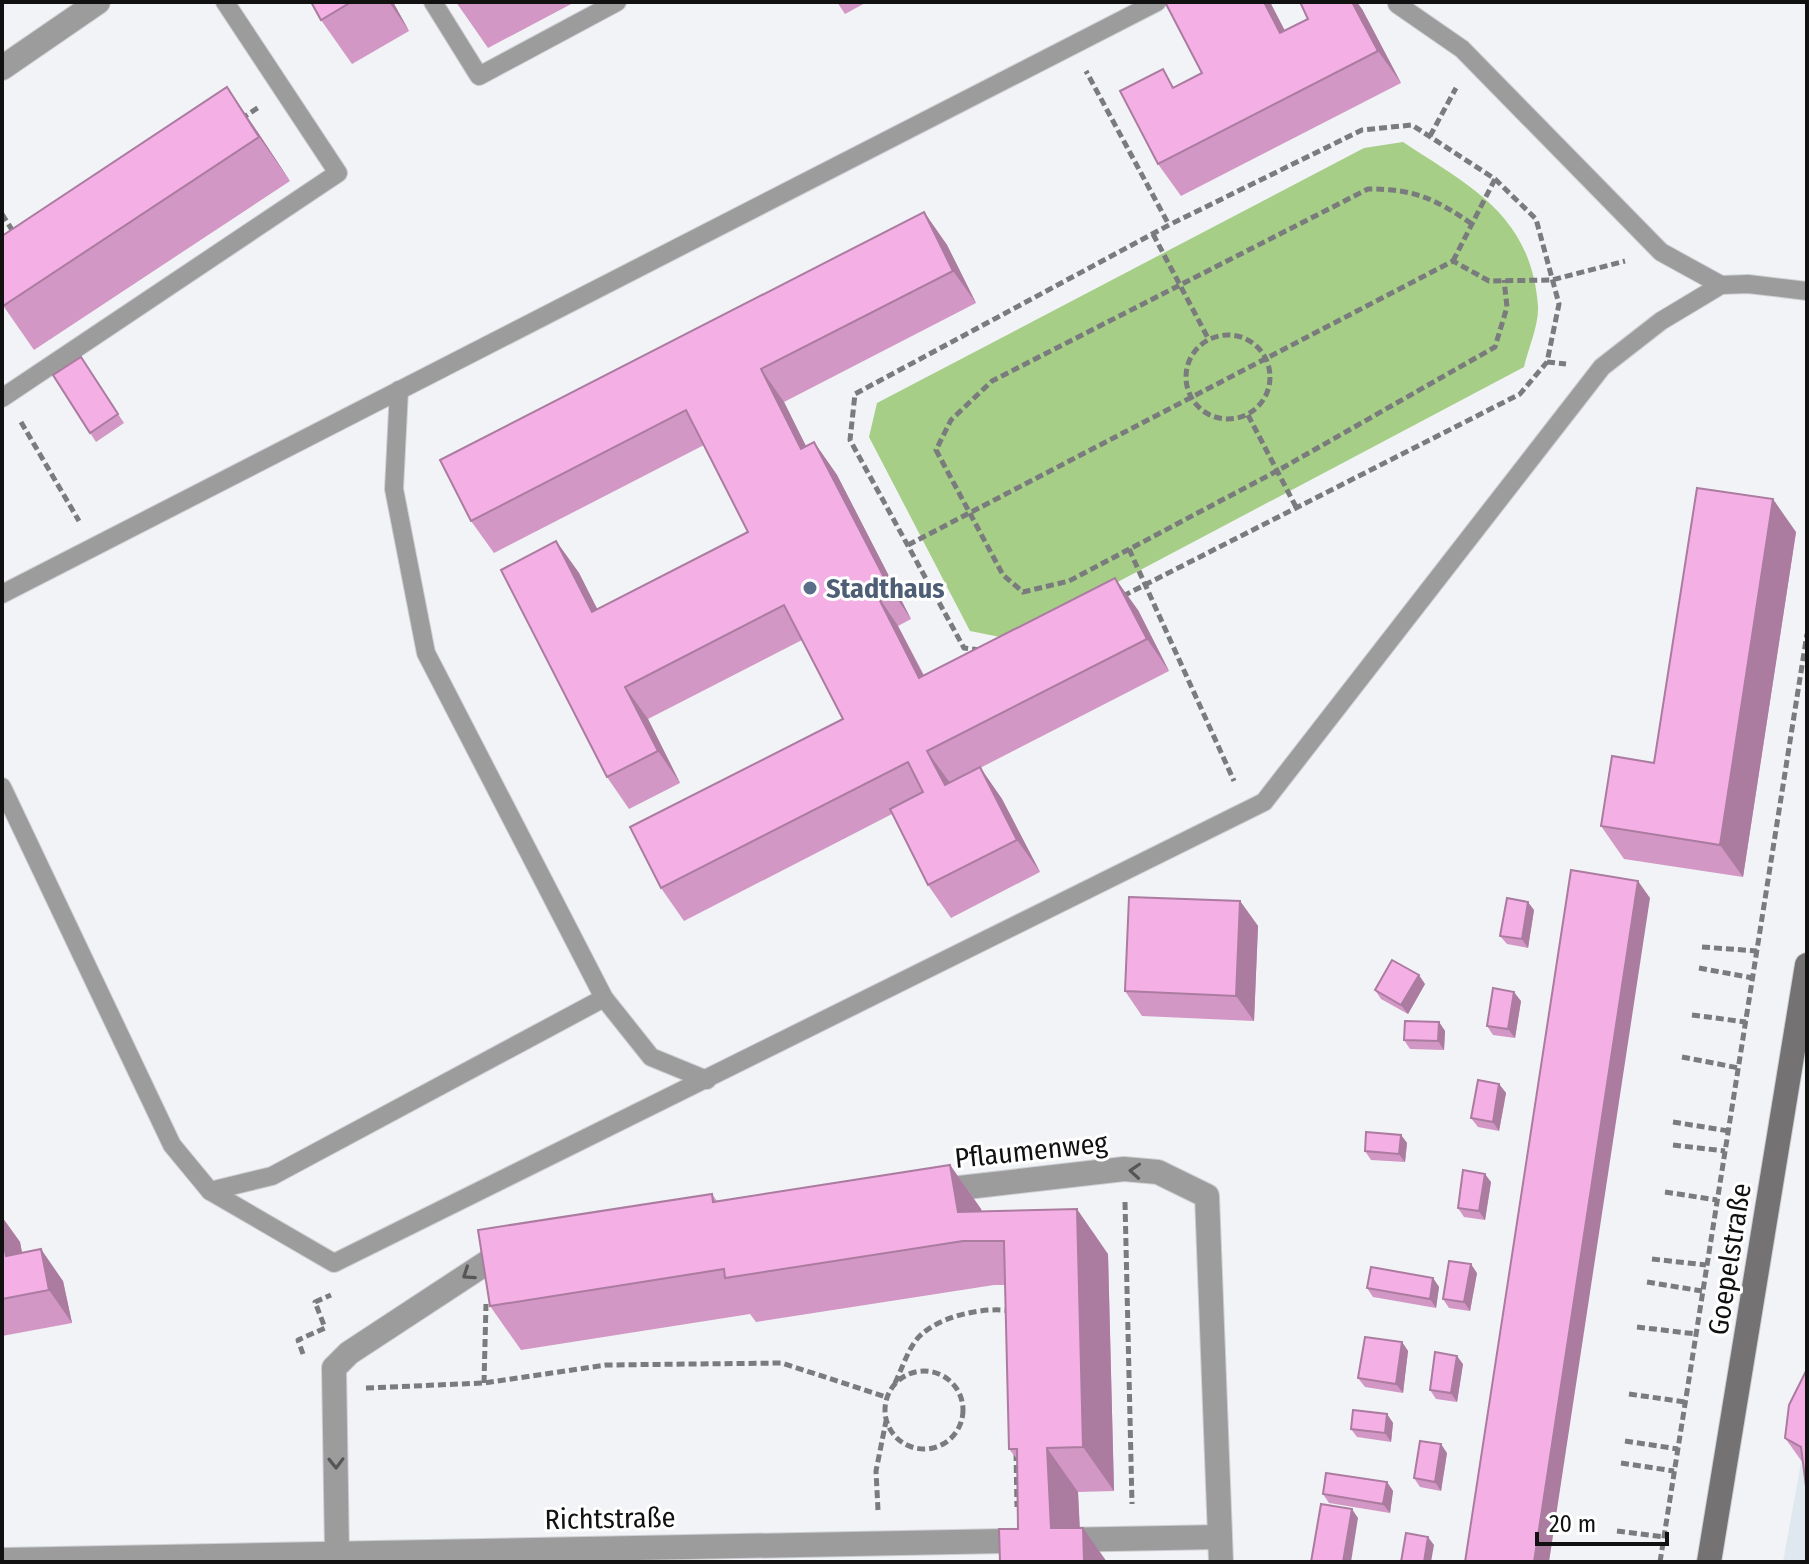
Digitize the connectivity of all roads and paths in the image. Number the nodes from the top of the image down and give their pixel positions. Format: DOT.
graph roads {
  1 [pos="98,2"];
  2 [pos="225,2"];
  3 [pos="433,2"];
  4 [pos="617,2"];
  5 [pos="1157,2"];
  6 [pos="1397,4"];
  7 [pos="1072,46"];
  8 [pos="1472,60"];
  9 [pos="2,68"];
  10 [pos="283,91"];
  11 [pos="230,126"];
  12 [pos="1430,136"];
  13 [pos="1495,179"];
  14 [pos="2,214"];
  15 [pos="1472,224"];
  16 [pos="1169,225"];
  17 [pos="1153,234"];
  18 [pos="16,236"];
  19 [pos="1661,252"];
  20 [pos="1453,261"];
  21 [pos="1504,280"];
  22 [pos="1552,280"];
  23 [pos="1721,285"];
  24 [pos="1180,286"];
  25 [pos="1807,291"];
  26 [pos="1209,340"];
  27 [pos="1266,358"];
  28 [pos="399,390"];
  29 [pos="4,397"];
  30 [pos="1191,397"];
  31 [pos="1248,415"];
  32 [pos="1277,471"];
  33 [pos="1296,507"];
  34 [pos="968,513"];
  35 [pos="908,545"];
  36 [pos="94,546"];
  37 [pos="1129,549"];
  38 [pos="1147,584"];
  39 [pos="2,594"];
  40 [pos="1119,598"];
  41 [pos="1807,634"];
  42 [pos="992,653"];
  43 [pos="2,787"];
  44 [pos="1247,810"];
  45 [pos="1702,947"];
  46 [pos="1757,951"];
  47 [pos="1807,965"];
  48 [pos="1699,968"];
  49 [pos="1753,978"];
  50 [pos="604,998"];
  51 [pos="1692,1015"];
  52 [pos="1746,1022"];
  53 [pos="1682,1057"];
  54 [pos="1739,1068"];
  55 [pos="707,1080"];
  56 [pos="1673,1122"];
  57 [pos="1729,1131"];
  58 [pos="1673,1145"];
  59 [pos="1725,1151"];
  60 [pos="1124,1169"];
  61 [pos="210,1191"];
  62 [pos="1665,1192"];
  63 [pos="902,1194"];
  64 [pos="1717,1200"];
  65 [pos="539,1238"];
  66 [pos="1652,1259"];
  67 [pos="487,1261"];
  68 [pos="334,1263"];
  69 [pos="1706,1265"];
  70 [pos="1647,1282"];
  71 [pos="1702,1291"];
  72 [pos="1012,1325"];
  73 [pos="1637,1327"];
  74 [pos="1696,1334"];
  75 [pos="309,1367"];
  76 [pos="484,1383"];
  77 [pos="895,1383"];
  78 [pos="334,1390"];
  79 [pos="1629,1394"];
  80 [pos="886,1397"];
  81 [pos="1685,1402"];
  82 [pos="886,1420"];
  83 [pos="1625,1441"];
  84 [pos="1016,1448"];
  85 [pos="1678,1449"];
  86 [pos="1621,1463"];
  87 [pos="1674,1471"];
  88 [pos="1617,1531"];
  89 [pos="1220,1537"];
  90 [pos="1664,1537"];
  91 [pos="1133,1538"];
  92 [pos="1018,1540"];
  93 [pos="880,1542"];
  94 [pos="337,1553"];
  95 [pos="2,1560"];
  96 [pos="1221,1562"];
  97 [pos="1660,1562"];
  98 [pos="1709,1562"];
  1 -- 9 [label="street"];
  2 -- 10 [label="lane"];
  3 -- 4 [label="lane"];
  5 -- 7 [label="lane"];
  6 -- 8 [label="lane"];
  7 -- 16 [label="path"];
  7 -- 28 [label="lane"];
  8 -- 12 [label="path"];
  8 -- 19 [label="lane"];
  10 -- 11 [label="path"];
  10 -- 29 [label="lane"];
  12 -- 13 [label="path"];
  12 -- 16 [label="path"];
  13 -- 15 [label="path"];
  13 -- 22 [label="path"];
  14 -- 18 [label="path"];
  15 -- 20 [label="path"];
  15 -- 24 [label="path"];
  16 -- 17 [label="path"];
  17 -- 24 [label="path"];
  17 -- 35 [label="path"];
  19 -- 22 [label="path"];
  19 -- 23 [label="lane"];
  20 -- 21 [label="path"];
  20 -- 27 [label="path"];
  21 -- 22 [label="path"];
  21 -- 32 [label="path"];
  22 -- 33 [label="path"];
  23 -- 25 [label="lane"];
  23 -- 44 [label="lane"];
  24 -- 26 [label="path"];
  24 -- 34 [label="path"];
  26 -- 27 [label="path"];
  26 -- 30 [label="path"];
  27 -- 30 [label="path"];
  27 -- 31 [label="path"];
  28 -- 36 [label="lane"];
  28 -- 50 [label="lane"];
  29 -- 36 [label="path"];
  30 -- 31 [label="path"];
  30 -- 34 [label="path"];
  31 -- 32 [label="path"];
  32 -- 33 [label="path"];
  32 -- 37 [label="path"];
  33 -- 38 [label="path"];
  34 -- 35 [label="path"];
  34 -- 37 [label="path"];
  35 -- 42 [label="path"];
  36 -- 39 [label="lane"];
  37 -- 38 [label="path"];
  38 -- 40 [label="path"];
  38 -- 44 [label="path"];
  41 -- 46 [label="path"];
  43 -- 61 [label="lane"];
  44 -- 55 [label="lane"];
  45 -- 46 [label="path"];
  46 -- 49 [label="path"];
  47 -- 98 [label="street, Goepelstraße"];
  48 -- 49 [label="path"];
  49 -- 52 [label="path"];
  50 -- 55 [label="lane"];
  50 -- 61 [label="lane"];
  51 -- 52 [label="path"];
  52 -- 54 [label="path"];
  53 -- 54 [label="path"];
  54 -- 57 [label="path"];
  55 -- 68 [label="lane"];
  56 -- 57 [label="path"];
  57 -- 59 [label="path"];
  58 -- 59 [label="path"];
  59 -- 64 [label="path"];
  60 -- 63 [label="street, Pflaumenweg"];
  89 -- 60 [label="street, Pflaumenweg, one-way"];
  60 -- 91 [label="path"];
  61 -- 68 [label="lane"];
  62 -- 64 [label="path"];
  64 -- 69 [label="path"];
  65 -- 67 [label="street"];
  66 -- 69 [label="path"];
  67 -- 76 [label="path"];
  67 -- 78 [label="street, one-way"];
  68 -- 75 [label="path"];
  69 -- 71 [label="path"];
  70 -- 71 [label="path"];
  71 -- 74 [label="path"];
  72 -- 77 [label="path"];
  73 -- 74 [label="path"];
  74 -- 81 [label="path"];
  76 -- 78 [label="path"];
  76 -- 80 [label="path"];
  77 -- 80 [label="path"];
  77 -- 82 [label="path"];
  78 -- 94 [label="street, one-way"];
  79 -- 81 [label="path"];
  80 -- 82 [label="path"];
  81 -- 85 [label="path"];
  82 -- 93 [label="path"];
  83 -- 85 [label="path"];
  84 -- 92 [label="path"];
  85 -- 87 [label="path"];
  86 -- 87 [label="path"];
  87 -- 90 [label="path"];
  88 -- 90 [label="path"];
  89 -- 91 [label="street, Richtstraße"];
  89 -- 96 [label="street, Pflaumenweg"];
  90 -- 97 [label="path"];
  91 -- 92 [label="street, Richtstraße"];
  92 -- 93 [label="street, Richtstraße"];
  93 -- 94 [label="street, Richtstraße"];
  94 -- 95 [label="street, Richtstraße"];
}
